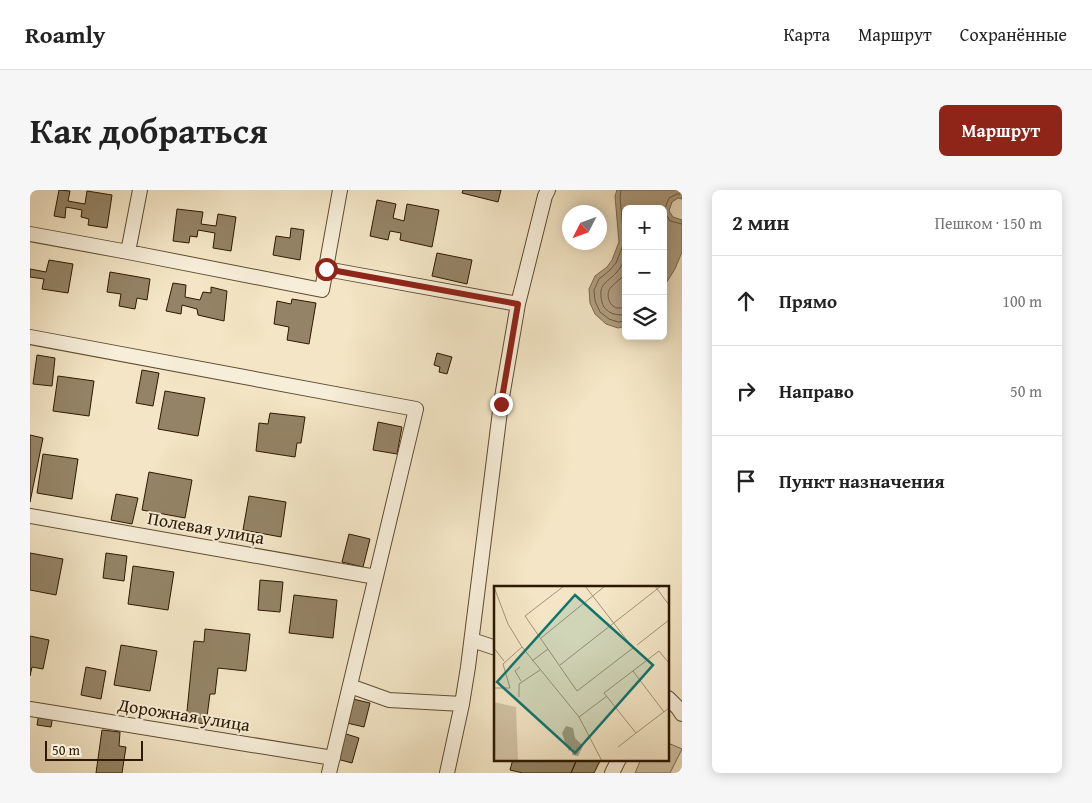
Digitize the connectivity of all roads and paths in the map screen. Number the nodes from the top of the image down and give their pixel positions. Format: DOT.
graph roads {
  1 [pos="140,190"];
  2 [pos="340,190"];
  3 [pos="548,190"];
  4 [pos="30,234"];
  5 [pos="128,252"];
  6 [pos="326,269"];
  7 [pos="518,304"];
  8 [pos="30,337"];
  9 [pos="30,516"];
  10 [pos="376,577"];
  11 [pos="472,640"];
  12 [pos="494,647"];
  13 [pos="350,686"];
  14 [pos="670,700"];
  15 [pos="462,704"];
  16 [pos="30,709"];
  17 [pos="682,714"];
  18 [pos="333,758"];
  19 [pos="618,760"];
  20 [pos="329,773"];
  21 [pos="447,773"];
  22 [pos="612,773"];
  1 -- 5 [label="street"];
  2 -- 6 [label="street"];
  3 -- 7 [label="street"];
  4 -- 5 [label="street"];
  5 -- 6 [label="street"];
  6 -- 7 [label="street"];
  7 -- 11 [label="street"];
  8 -- 10 [label="street"];
  9 -- 10 [label="street, Полевая улица"];
  10 -- 13 [label="street"];
  11 -- 12 [label="street"];
  11 -- 15 [label="street"];
  13 -- 15 [label="street"];
  13 -- 18 [label="street"];
  14 -- 17 [label="street"];
  15 -- 21 [label="street"];
  16 -- 18 [label="street, Дорожная улица"];
  18 -- 20 [label="street"];
  19 -- 22 [label="street"];
}
